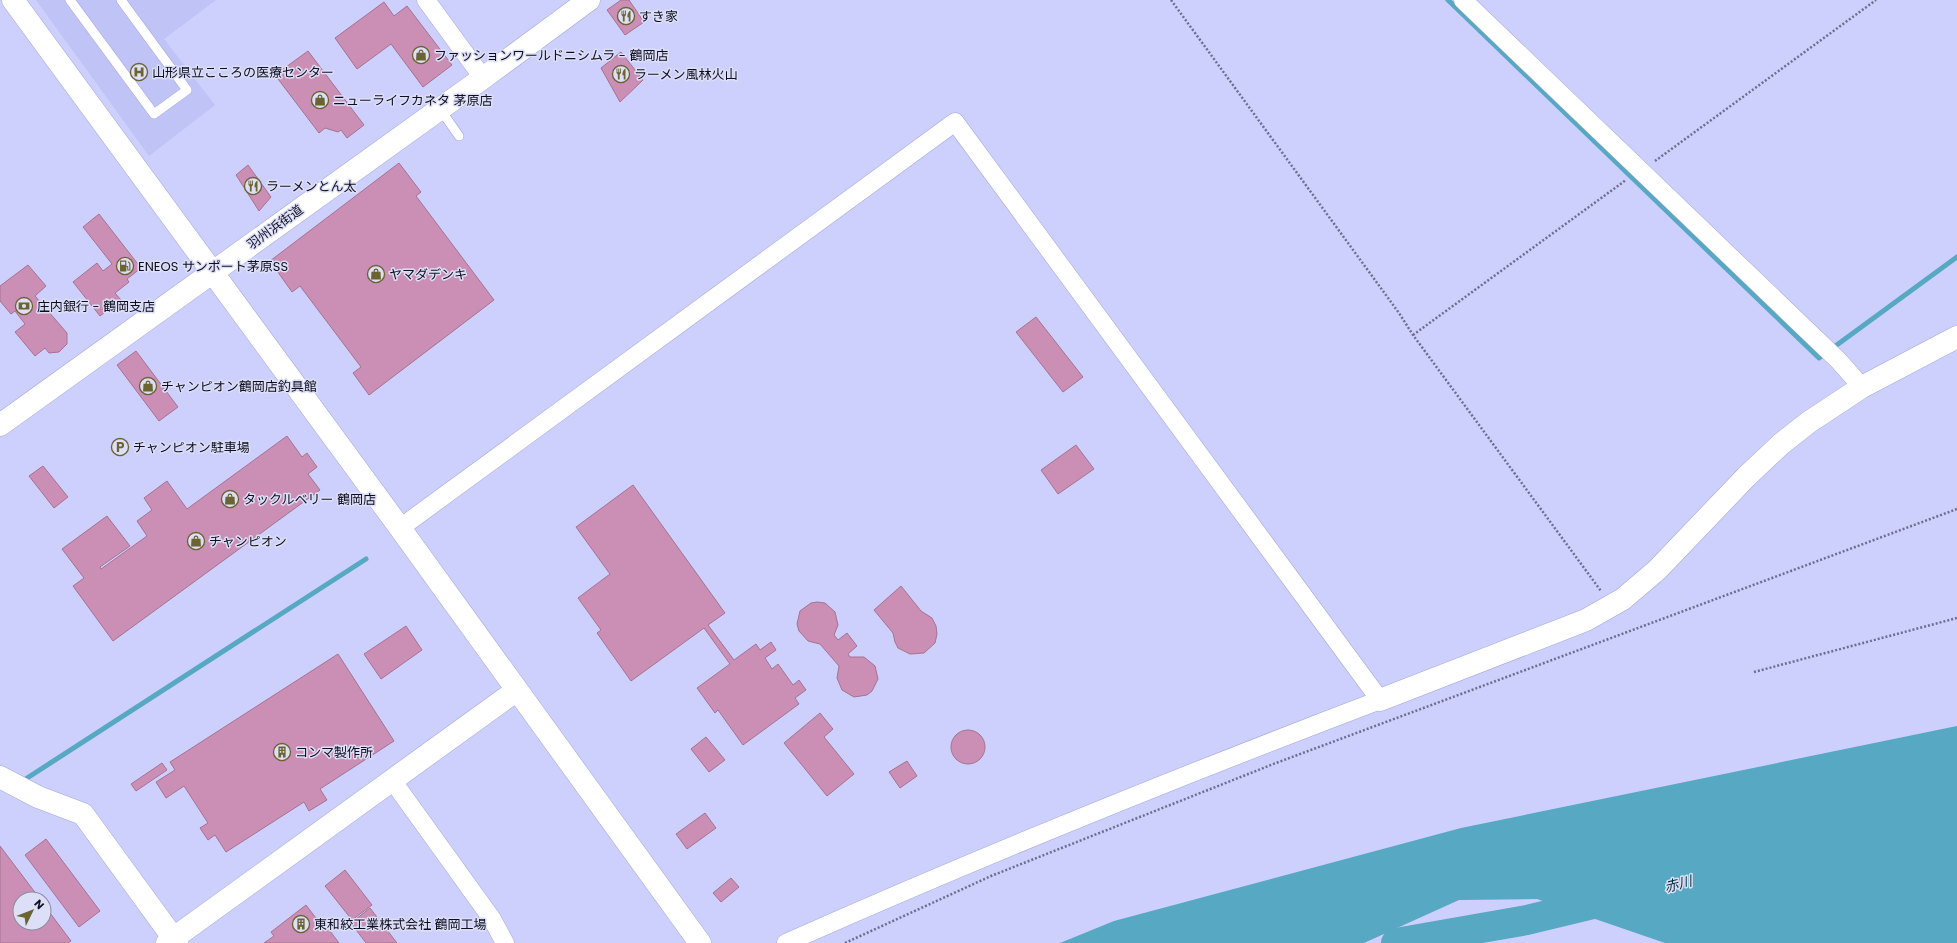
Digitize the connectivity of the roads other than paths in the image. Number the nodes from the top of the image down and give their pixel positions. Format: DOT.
graph roads {
  1 [pos="13,0"];
  2 [pos="70,0"];
  3 [pos="121,0"];
  4 [pos="426,0"];
  5 [pos="589,0"];
  6 [pos="1464,0"];
  7 [pos="483,78"];
  8 [pos="440,109"];
  9 [pos="459,136"];
  10 [pos="213,272"];
  11 [pos="1957,337"];
  12 [pos="1862,386"];
  13 [pos="0,425"];
  14 [pos="400,528"];
  15 [pos="517,690"];
  16 [pos="1380,700"];
  17 [pos="0,777"];
  18 [pos="392,780"];
  19 [pos="173,942"];
  20 [pos="505,943"];
  21 [pos="700,943"];
  22 [pos="786,943"];
  1 -- 10 [label="street"];
  2 -- 3 [label="lane"];
  4 -- 7 [label="street"];
  5 -- 7 [label="street, 羽州浜街道"];
  6 -- 12 [label="street"];
  7 -- 8 [label="street, 羽州浜街道"];
  8 -- 9 [label="lane"];
  8 -- 10 [label="street, 羽州浜街道"];
  10 -- 13 [label="street, 羽州浜街道"];
  10 -- 14 [label="street"];
  11 -- 12 [label="street"];
  12 -- 16 [label="street"];
  14 -- 15 [label="street"];
  14 -- 16 [label="street"];
  15 -- 18 [label="street"];
  15 -- 21 [label="street"];
  16 -- 22 [label="street"];
  17 -- 19 [label="street"];
  18 -- 19 [label="street"];
  18 -- 20 [label="street"];
}
